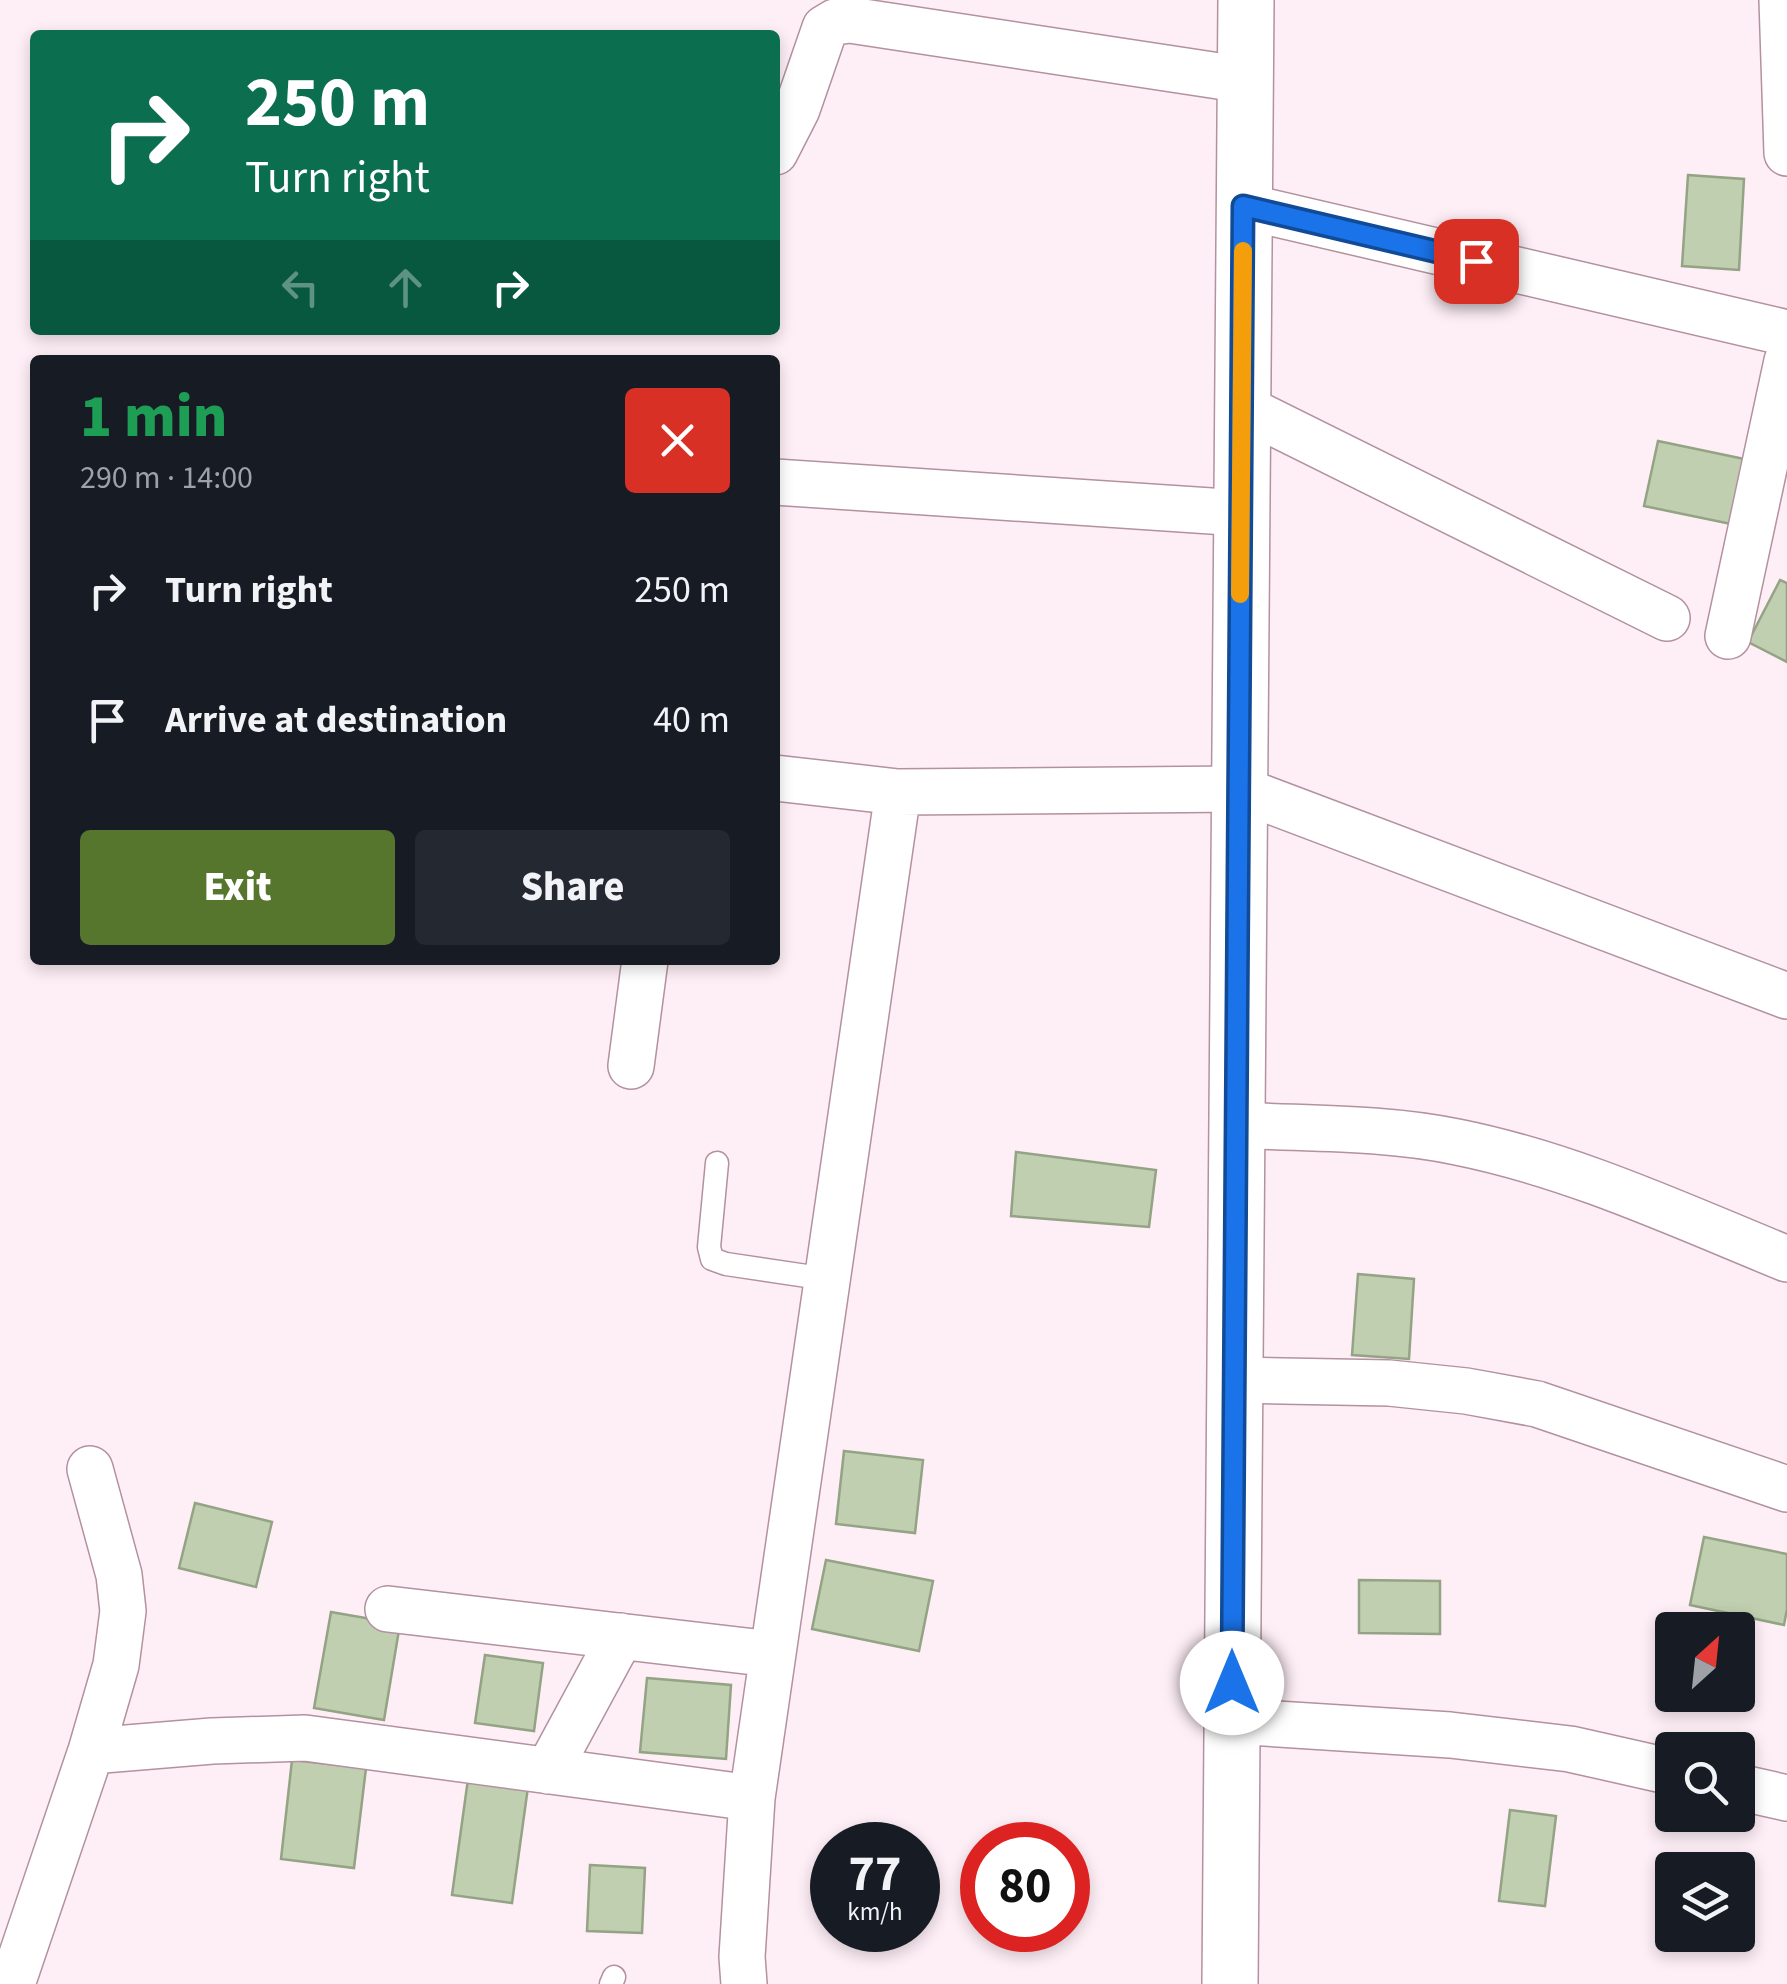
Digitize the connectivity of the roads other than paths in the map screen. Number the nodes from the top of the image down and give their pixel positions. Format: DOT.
graph roads {
  1 [pos="1246,0"];
  2 [pos="1782,0"];
  3 [pos="1245,80"];
  4 [pos="780,142"];
  5 [pos="1787,152"];
  6 [pos="1243,206"];
  7 [pos="1787,334"];
  8 [pos="1787,362"];
  9 [pos="1242,407"];
  10 [pos="780,482"];
  11 [pos="1240,514"];
  12 [pos="1667,618"];
  13 [pos="1728,636"];
  14 [pos="780,779"];
  15 [pos="1239,789"];
  16 [pos="898,792"];
  17 [pos="645,965"];
  18 [pos="1787,996"];
  19 [pos="631,1066"];
  20 [pos="1236,1125"];
  21 [pos="717,1163"];
  22 [pos="1787,1259"];
  23 [pos="827,1279"];
  24 [pos="1234,1380"];
  25 [pos="90,1468"];
  26 [pos="1787,1488"];
  27 [pos="388,1608"];
  28 [pos="621,1636"];
  29 [pos="772,1654"];
  30 [pos="1232,1721"];
  31 [pos="91,1751"];
  32 [pos="1655,1768"];
  33 [pos="548,1771"];
  34 [pos="1755,1791"];
  35 [pos="752,1798"];
  36 [pos="1787,1798"];
  37 [pos="12,1984"];
  38 [pos="744,1984"];
  39 [pos="1230,1984"];
  1 -- 3 [label="highway"];
  2 -- 5 [label="street"];
  3 -- 4 [label="street"];
  3 -- 6 [label="highway"];
  6 -- 7 [label="street"];
  6 -- 9 [label="highway"];
  8 -- 13 [label="street"];
  9 -- 11 [label="highway"];
  9 -- 12 [label="street"];
  10 -- 11 [label="street"];
  11 -- 15 [label="highway"];
  14 -- 16 [label="street"];
  15 -- 16 [label="street"];
  15 -- 18 [label="street"];
  15 -- 20 [label="highway"];
  16 -- 23 [label="street"];
  17 -- 19 [label="street"];
  20 -- 22 [label="street"];
  20 -- 24 [label="highway"];
  21 -- 23 [label="lane"];
  23 -- 29 [label="street"];
  24 -- 26 [label="street"];
  24 -- 30 [label="highway"];
  25 -- 31 [label="street"];
  27 -- 28 [label="street"];
  28 -- 29 [label="street"];
  28 -- 33 [label="street"];
  29 -- 35 [label="street"];
  30 -- 32 [label="street"];
  30 -- 39 [label="highway"];
  31 -- 33 [label="street"];
  31 -- 37 [label="street"];
  33 -- 35 [label="street"];
  34 -- 36 [label="street"];
  35 -- 38 [label="street"];
}
